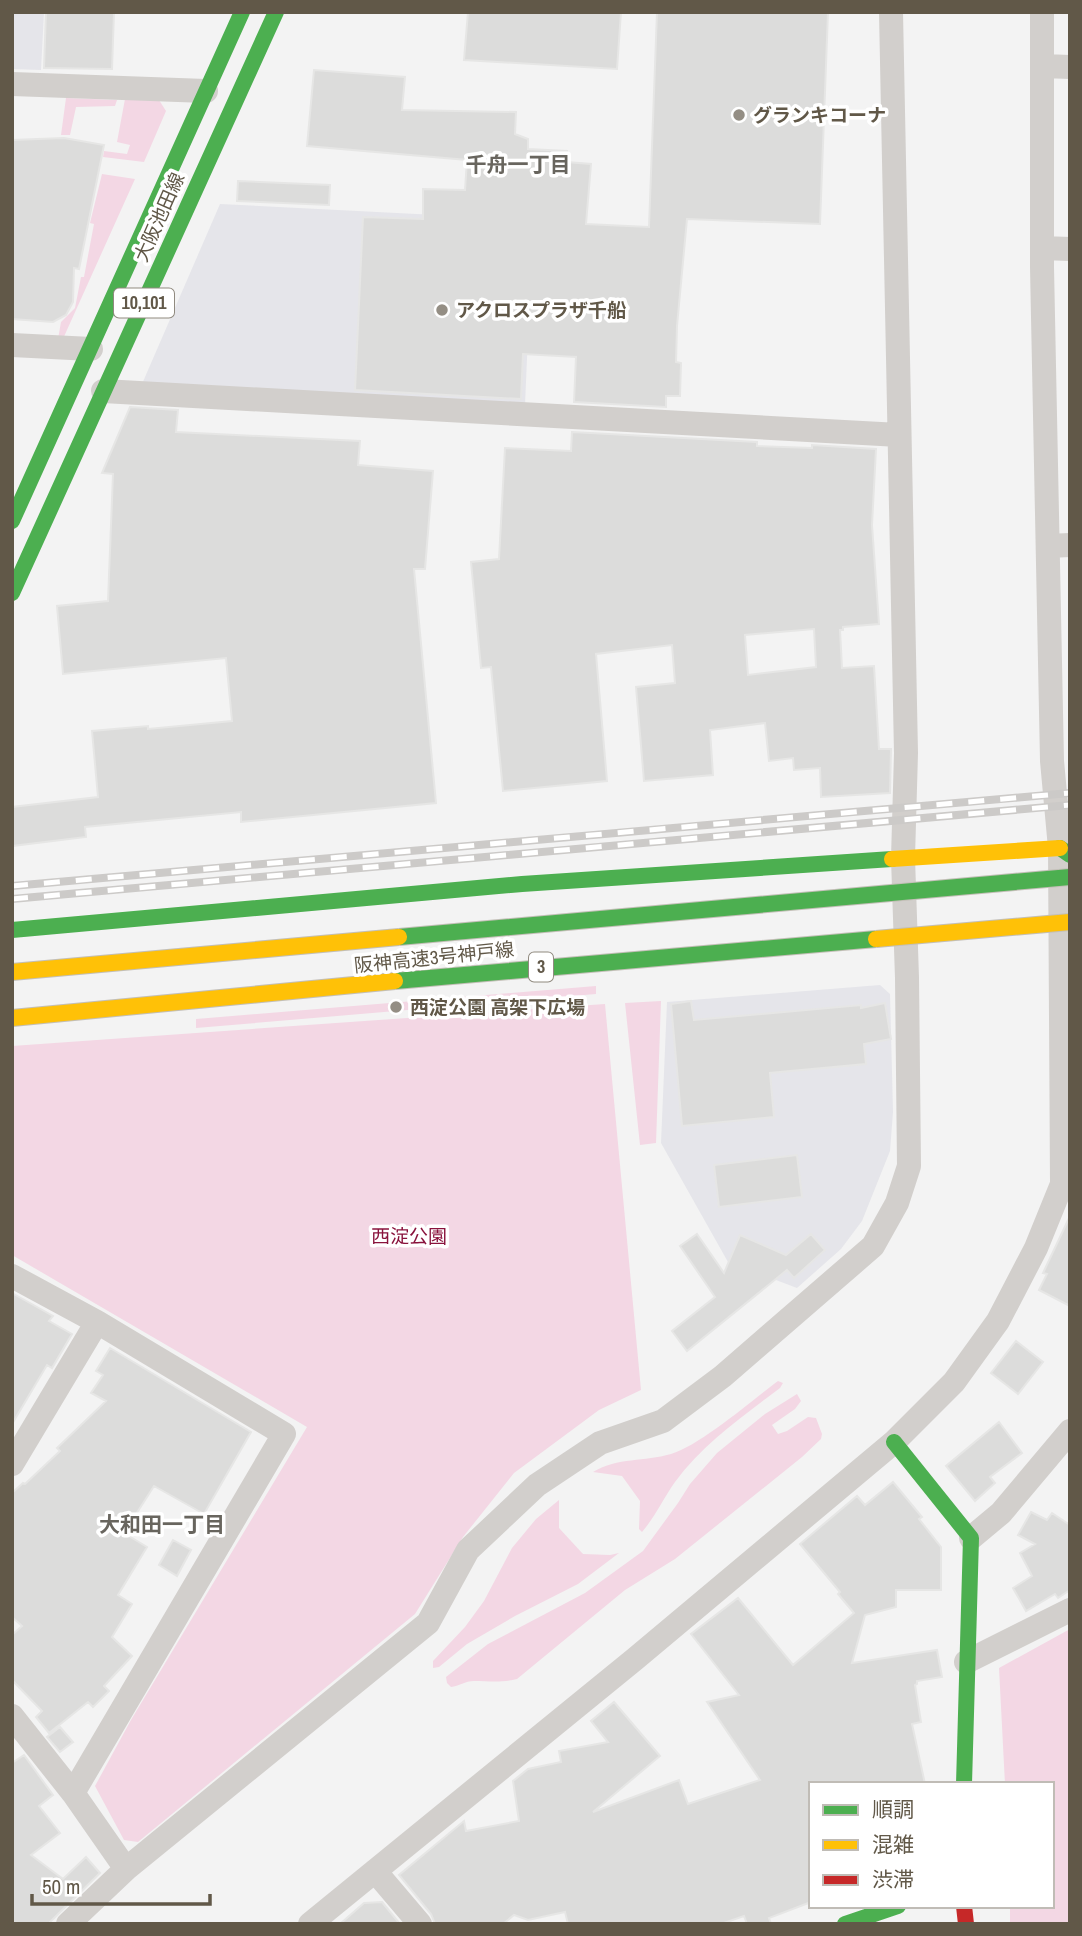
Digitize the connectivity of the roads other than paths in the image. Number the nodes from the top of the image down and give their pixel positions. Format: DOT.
graph roads {
  1 [pos="242,12"];
  2 [pos="276,12"];
  3 [pos="891,12"];
  4 [pos="1042,12"];
  5 [pos="1043,66"];
  6 [pos="1070,67"];
  7 [pos="12,84"];
  8 [pos="206,91"];
  9 [pos="1042,248"];
  10 [pos="1070,249"];
  11 [pos="12,345"];
  12 [pos="90,349"];
  13 [pos="103,391"];
  14 [pos="899,435"];
  15 [pos="14,513"];
  16 [pos="1059,545"];
  17 [pos="12,593"];
  18 [pos="1061,761"];
  19 [pos="1060,850"];
  20 [pos="912,858"];
  21 [pos="1070,877"];
  22 [pos="1070,922"];
  23 [pos="12,930"];
  24 [pos="12,972"];
  25 [pos="1065,976"];
  26 [pos="12,1018"];
  27 [pos="1066,1190"];
  28 [pos="12,1276"];
  29 [pos="97,1322"];
  30 [pos="1070,1431"];
  31 [pos="894,1442"];
  32 [pos="12,1464"];
  33 [pos="971,1538"];
  34 [pos="1070,1610"];
  35 [pos="966,1662"];
  36 [pos="12,1716"];
  37 [pos="964,1782"];
  38 [pos="73,1793"];
  39 [pos="126,1869"];
  40 [pos="375,1871"];
  41 [pos="892,1908"];
  42 [pos="68,1924"];
  43 [pos="310,1924"];
  44 [pos="420,1924"];
  45 [pos="845,1924"];
  1 -- 8 [label="main road, 大阪池田線 / 10,101"];
  2 -- 13 [label="main road, 大阪池田線 / 10,101"];
  3 -- 14 [label="street"];
  4 -- 5 [label="street"];
  5 -- 6 [label="street"];
  5 -- 9 [label="street"];
  7 -- 8 [label="street"];
  8 -- 12 [label="main road, 大阪池田線 / 10,101"];
  9 -- 10 [label="street"];
  9 -- 16 [label="street"];
  11 -- 12 [label="street"];
  12 -- 15 [label="main road, 大阪池田線 / 10,101"];
  13 -- 14 [label="street"];
  13 -- 17 [label="main road, 大阪池田線 / 10,101"];
  14 -- 20 [label="street"];
  16 -- 18 [label="street"];
  18 -- 19 [label="street"];
  19 -- 20 [label="main road"];
  19 -- 25 [label="street"];
  20 -- 23 [label="main road"];
  20 -- 39 [label="street"];
  21 -- 24 [label="main road, 阪神高速3号神戸線 / 3, bridge"];
  22 -- 26 [label="main road, 阪神高速3号神戸線 / 3, bridge"];
  25 -- 27 [label="street"];
  27 -- 31 [label="street"];
  28 -- 29 [label="street"];
  29 -- 32 [label="street"];
  29 -- 38 [label="street"];
  30 -- 33 [label="street"];
  31 -- 33 [label="main road"];
  31 -- 40 [label="street"];
  33 -- 35 [label="main road"];
  34 -- 35 [label="street"];
  35 -- 37 [label="main road"];
  36 -- 38 [label="street"];
  38 -- 39 [label="street"];
  39 -- 42 [label="street"];
  40 -- 43 [label="street"];
  40 -- 44 [label="street"];
  41 -- 45 [label="main road"];
}
